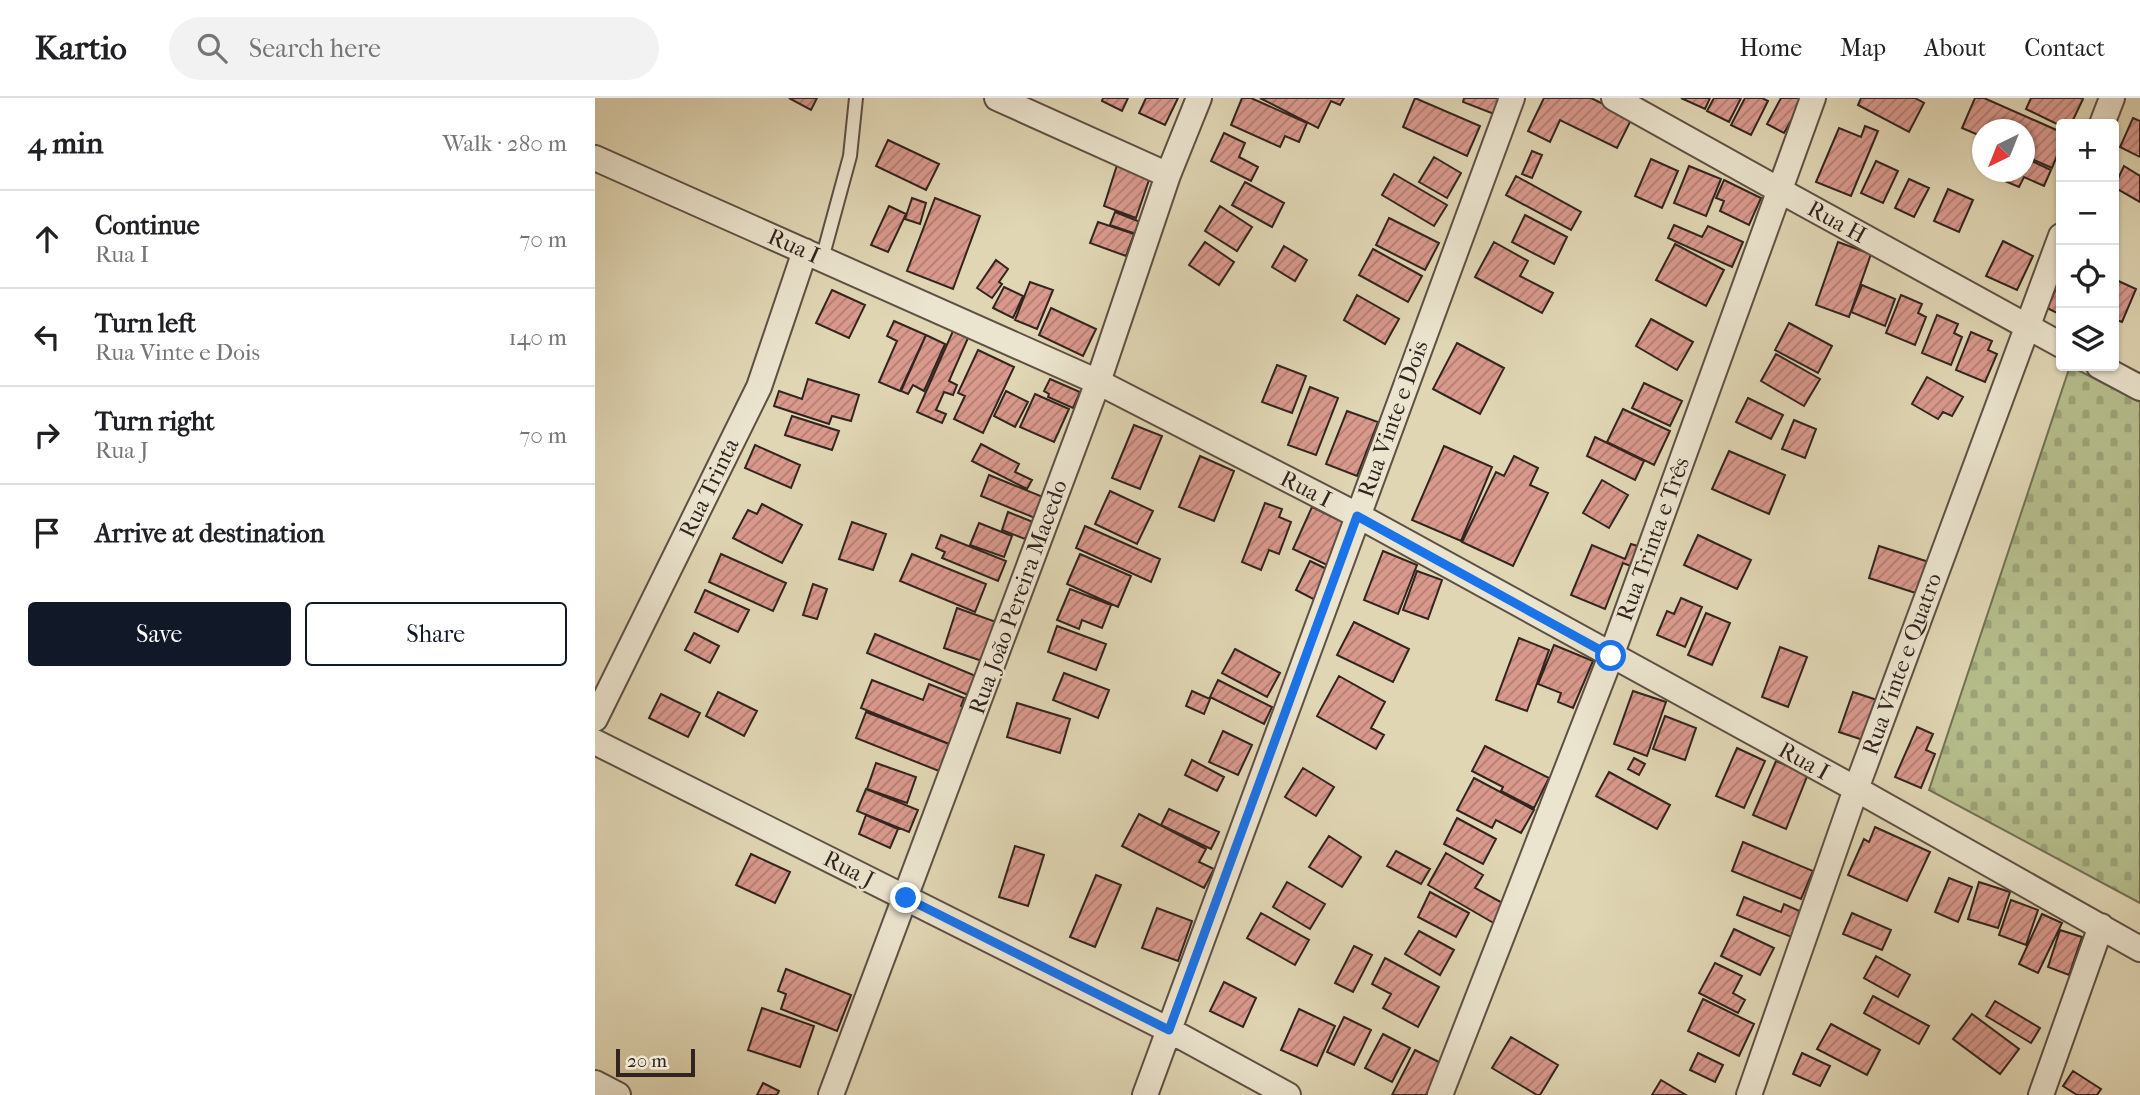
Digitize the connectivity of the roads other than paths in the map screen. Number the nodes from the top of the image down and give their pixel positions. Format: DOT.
graph roads {
  1 [pos="856,98"];
  2 [pos="997,98"];
  3 [pos="1199,98"];
  4 [pos="1512,98"];
  5 [pos="1615,98"];
  6 [pos="1813,98"];
  7 [pos="2112,98"];
  8 [pos="2104,119"];
  9 [pos="595,158"];
  10 [pos="1168,174"];
  11 [pos="1779,190"];
  12 [pos="2058,245"];
  13 [pos="814,255"];
  14 [pos="2028,326"];
  15 [pos="2056,342"];
  16 [pos="2108,371"];
  17 [pos="1098,382"];
  18 [pos="2140,388"];
  19 [pos="1357,516"];
  20 [pos="1611,656"];
  21 [pos="595,719"];
  22 [pos="595,742"];
  23 [pos="1856,789"];
  24 [pos="906,898"];
  25 [pos="2101,926"];
  26 [pos="2140,949"];
  27 [pos="1169,1030"];
  28 [pos="595,1083"];
  29 [pos="618,1095"];
  30 [pos="831,1095"];
  31 [pos="1145,1095"];
  32 [pos="1287,1095"];
  33 [pos="1440,1095"];
  34 [pos="1749,1095"];
  35 [pos="2041,1095"];
  1 -- 13 [label="lane"];
  2 -- 10 [label="street"];
  3 -- 10 [label="street, Rua João Pereira Macedo"];
  4 -- 19 [label="street, Rua Vinte e Dois"];
  5 -- 11 [label="street, Rua H"];
  6 -- 11 [label="street, Rua Trinta e Três"];
  7 -- 8 [label="street"];
  9 -- 13 [label="street, Rua I"];
  10 -- 17 [label="street, Rua João Pereira Macedo"];
  11 -- 14 [label="street, Rua H"];
  11 -- 20 [label="street, Rua Trinta e Três"];
  12 -- 14 [label="street, Rua Vinte e Quatro"];
  13 -- 17 [label="street, Rua I"];
  13 -- 21 [label="street, Rua Trinta"];
  14 -- 15 [label="street, Rua H"];
  14 -- 23 [label="street, Rua Vinte e Quatro"];
  16 -- 18 [label="street"];
  17 -- 19 [label="street, Rua I"];
  17 -- 24 [label="street, Rua João Pereira Macedo"];
  19 -- 20 [label="street, Rua I"];
  19 -- 27 [label="street, Rua Vinte e Dois"];
  20 -- 23 [label="street, Rua I"];
  20 -- 33 [label="street, Rua Trinta e Três"];
  22 -- 24 [label="street, Rua J"];
  23 -- 25 [label="street, Rua I"];
  23 -- 34 [label="street, Rua Vinte e Quatro"];
  24 -- 27 [label="street, Rua J"];
  24 -- 30 [label="street, Rua João Pereira Macedo"];
  25 -- 26 [label="street, Rua I"];
  25 -- 35 [label="street"];
  27 -- 31 [label="street, Rua Vinte e Dois"];
  27 -- 32 [label="street, Rua J"];
  28 -- 29 [label="street"];
}
